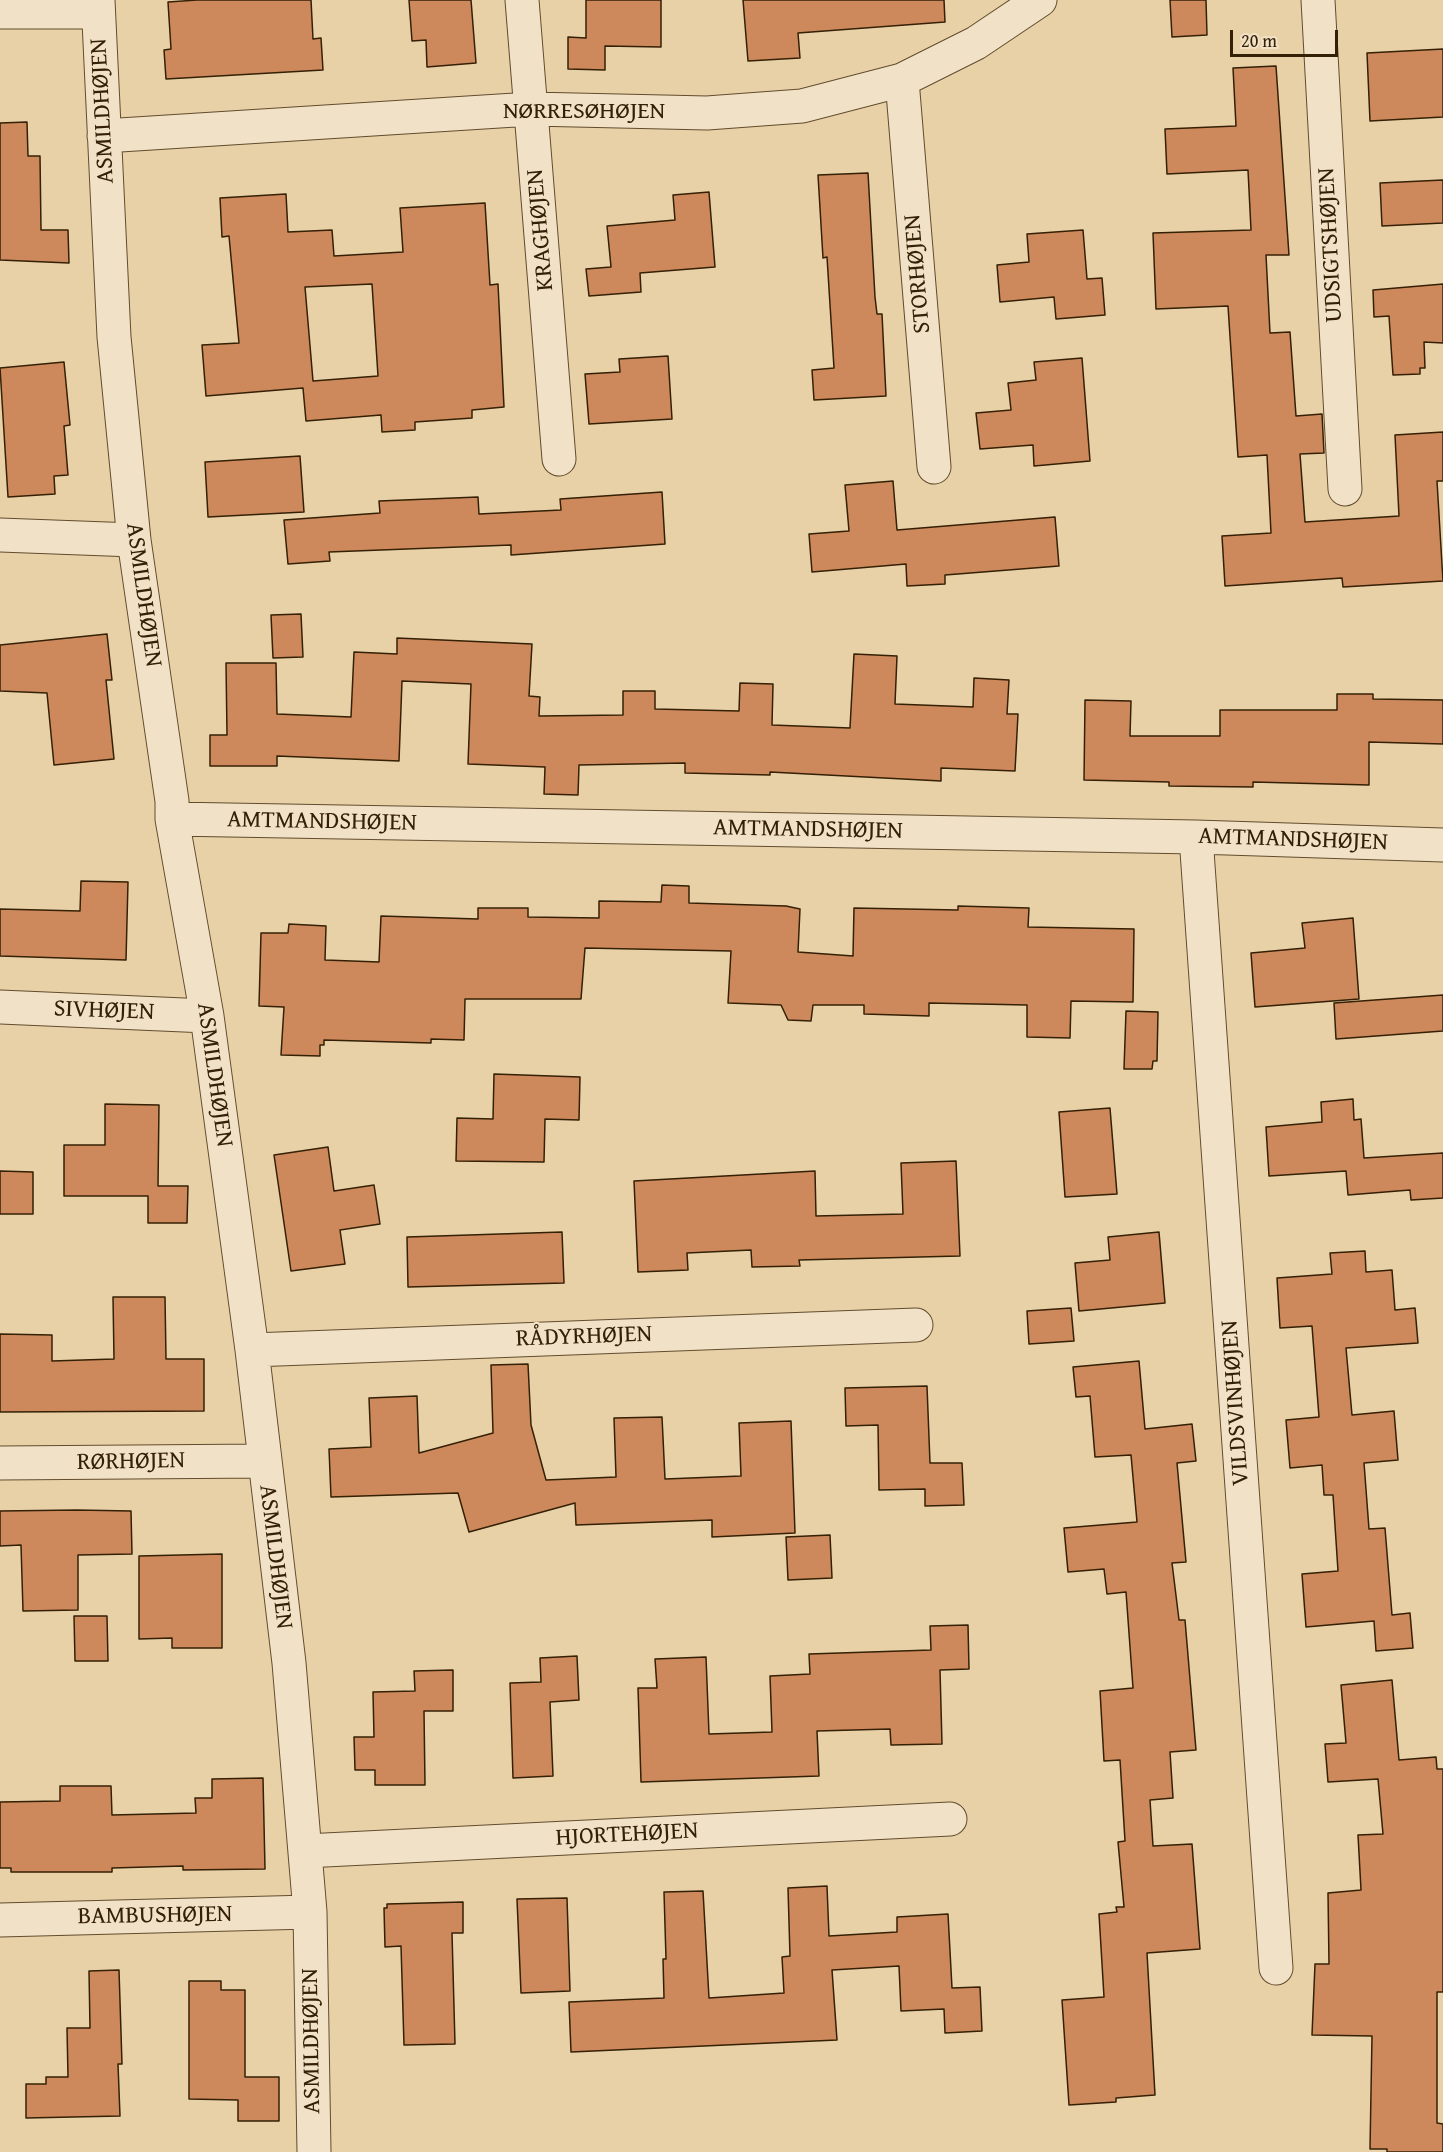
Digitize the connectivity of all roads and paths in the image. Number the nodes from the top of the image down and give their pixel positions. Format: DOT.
graph roads {
  1 [pos="522,0"];
  2 [pos="1040,0"];
  3 [pos="1318,0"];
  4 [pos="98,6"];
  5 [pos="0,12"];
  6 [pos="902,80"];
  7 [pos="531,109"];
  8 [pos="104,136"];
  9 [pos="559,459"];
  10 [pos="934,467"];
  11 [pos="1344,489"];
  12 [pos="0,535"];
  13 [pos="134,540"];
  14 [pos="172,819"];
  15 [pos="1196,837"];
  16 [pos="1443,845"];
  17 [pos="0,1007"];
  18 [pos="207,1016"];
  19 [pos="916,1325"];
  20 [pos="252,1350"];
  21 [pos="263,1461"];
  22 [pos="0,1463"];
  23 [pos="950,1819"];
  24 [pos="304,1851"];
  25 [pos="310,1912"];
  26 [pos="0,1920"];
  27 [pos="1276,1968"];
  28 [pos="314,2152"];
  1 -- 7 [label="street, KRAGHØJEN"];
  2 -- 6 [label="street, NØRRESØHØJEN"];
  3 -- 11 [label="street, UDSIGTSHØJEN"];
  4 -- 5 [label="street"];
  4 -- 8 [label="street, ASMILDHØJEN"];
  6 -- 7 [label="street, NØRRESØHØJEN"];
  6 -- 10 [label="street, STORHØJEN"];
  7 -- 8 [label="street, NØRRESØHØJEN"];
  7 -- 9 [label="street, KRAGHØJEN"];
  8 -- 13 [label="street, ASMILDHØJEN"];
  12 -- 13 [label="street"];
  13 -- 14 [label="street, ASMILDHØJEN"];
  14 -- 15 [label="street, AMTMANDSHØJEN"];
  14 -- 18 [label="street, ASMILDHØJEN"];
  15 -- 16 [label="street, AMTMANDSHØJEN"];
  15 -- 27 [label="street, VILDSVINHØJEN"];
  17 -- 18 [label="street, SIVHØJEN"];
  18 -- 20 [label="street, ASMILDHØJEN"];
  19 -- 20 [label="street, RÅDYRHØJEN"];
  20 -- 21 [label="street, ASMILDHØJEN"];
  21 -- 22 [label="street, RØRHØJEN"];
  21 -- 24 [label="street, ASMILDHØJEN"];
  23 -- 24 [label="street, HJORTEHØJEN"];
  24 -- 25 [label="street, ASMILDHØJEN"];
  25 -- 26 [label="street, BAMBUSHØJEN"];
  25 -- 28 [label="street, ASMILDHØJEN"];
}
